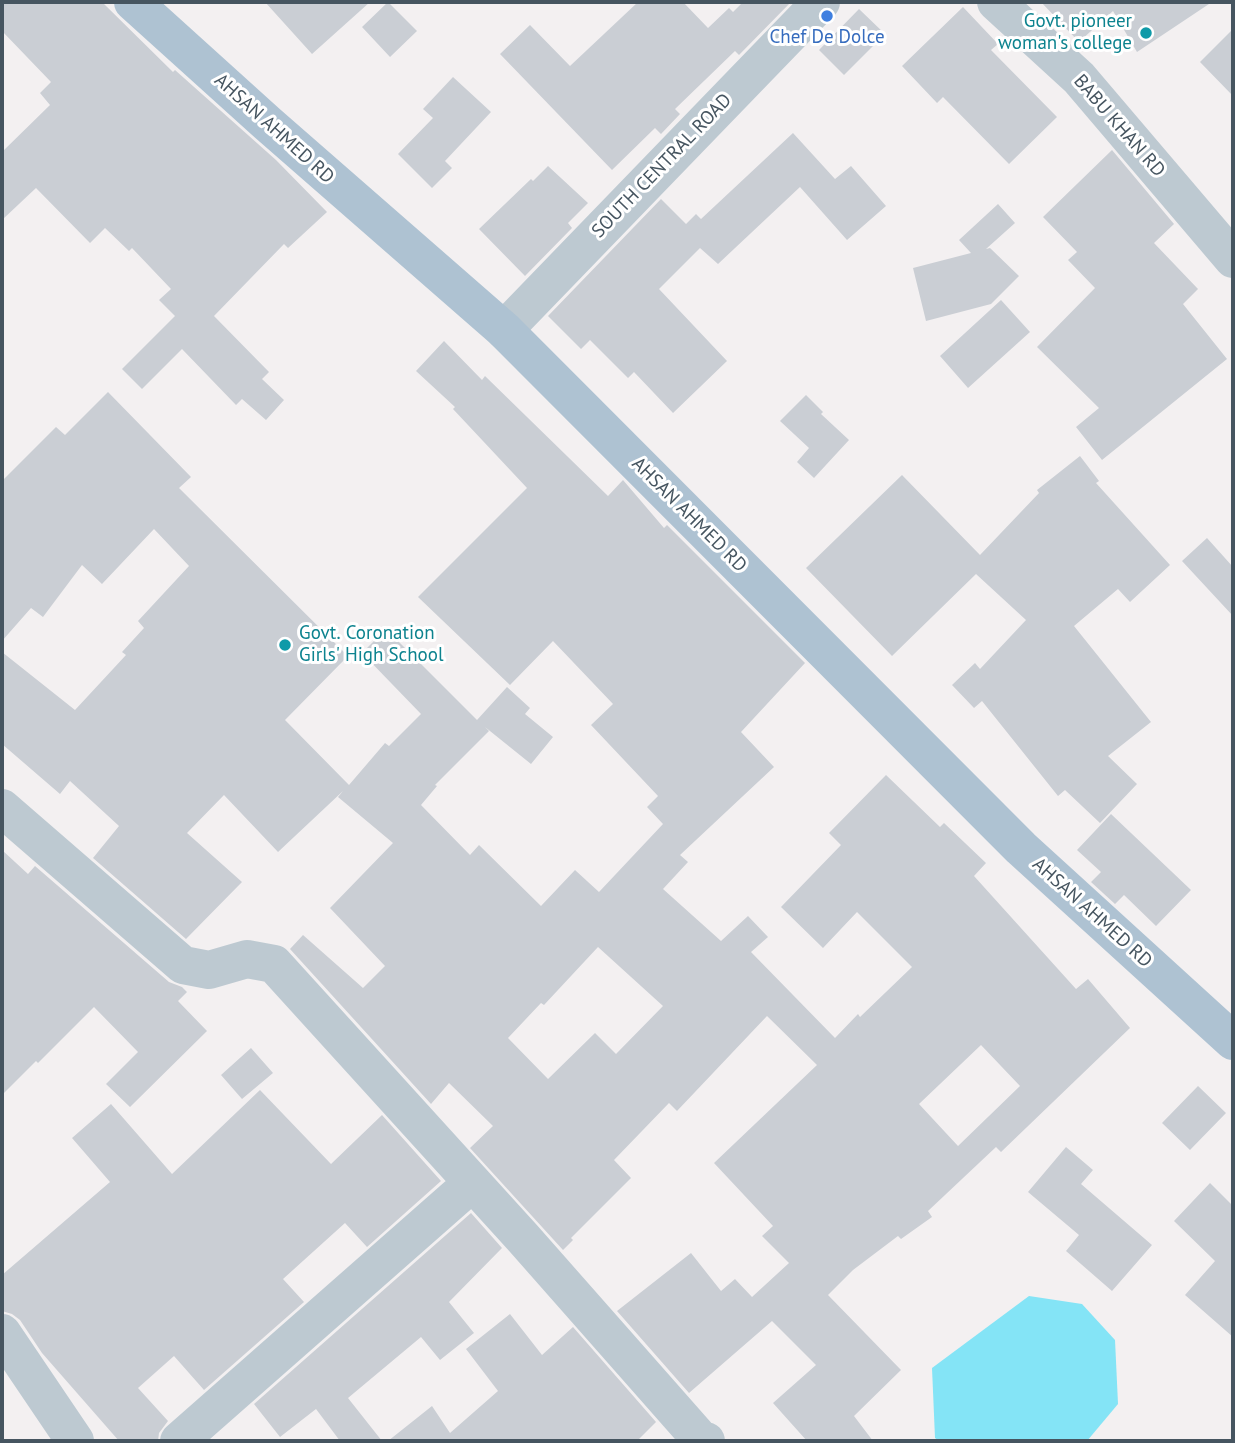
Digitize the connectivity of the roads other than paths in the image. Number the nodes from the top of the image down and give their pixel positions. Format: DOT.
graph roads {
  1 [pos="133,2"];
  2 [pos="821,2"];
  3 [pos="996,2"];
  4 [pos="1233,259"];
  5 [pos="504,330"];
  6 [pos="2,808"];
  7 [pos="1233,1041"];
  8 [pos="471,1184"];
  9 [pos="2,1333"];
  10 [pos="75,1441"];
  11 [pos="179,1441"];
  12 [pos="706,1441"];
  1 -- 5 [label="main road, AHSAN AHMED RD"];
  2 -- 5 [label="street, SOUTH CENTRAL ROAD"];
  3 -- 4 [label="street, BABU KHAN RD"];
  5 -- 7 [label="main road, AHSAN AHMED RD"];
  6 -- 8 [label="street"];
  8 -- 11 [label="street"];
  8 -- 12 [label="street"];
  9 -- 10 [label="street"];
}
